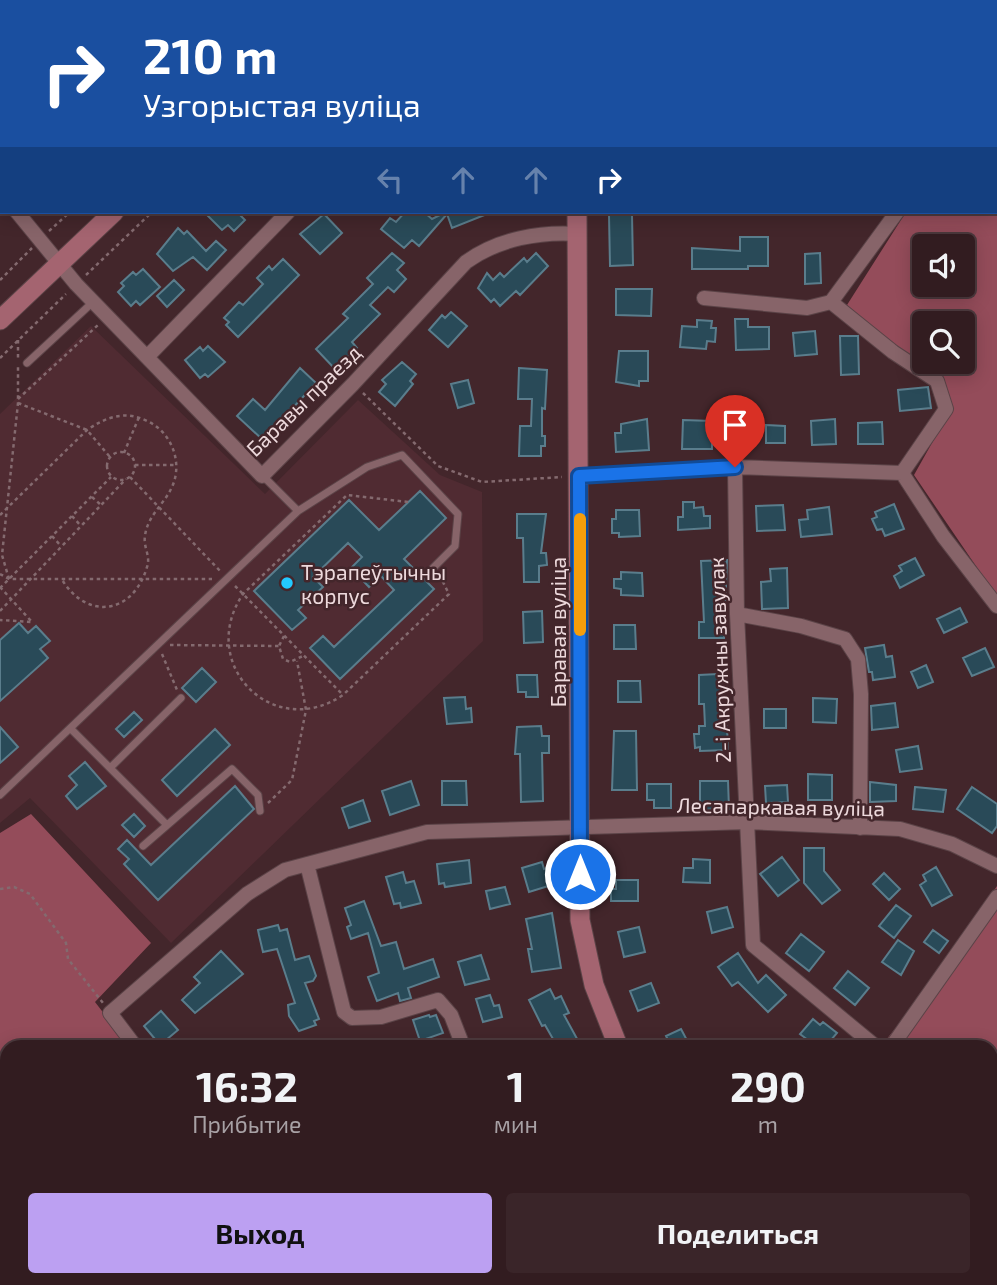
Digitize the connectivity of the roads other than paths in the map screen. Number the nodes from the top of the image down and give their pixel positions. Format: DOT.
graph roads {
  1 [pos="19,214"];
  2 [pos="112,214"];
  3 [pos="286,214"];
  4 [pos="577,214"];
  5 [pos="896,214"];
  6 [pos="579,234"];
  7 [pos="58,261"];
  8 [pos="704,298"];
  9 [pos="94,301"];
  10 [pos="831,302"];
  11 [pos="0,320"];
  12 [pos="148,356"];
  13 [pos="27,363"];
  14 [pos="735,467"];
  15 [pos="902,473"];
  16 [pos="262,476"];
  17 [pos="579,476"];
  18 [pos="298,511"];
  19 [pos="433,568"];
  20 [pos="997,606"];
  21 [pos="737,614"];
  22 [pos="181,698"];
  23 [pos="71,729"];
  24 [pos="110,768"];
  25 [pos="0,795"];
  26 [pos="260,811"];
  27 [pos="748,822"];
  28 [pos="167,825"];
  29 [pos="581,828"];
  30 [pos="860,828"];
  31 [pos="143,846"];
  32 [pos="307,864"];
  33 [pos="997,866"];
  34 [pos="997,897"];
  35 [pos="130,1040"];
  36 [pos="461,1040"];
  37 [pos="616,1040"];
  38 [pos="868,1040"];
  39 [pos="896,1040"];
  1 -- 7 [label="street, Баравы праезд"];
  2 -- 7 [label="street"];
  3 -- 12 [label="street"];
  4 -- 6 [label="street, Баравая вуліца"];
  5 -- 10 [label="street"];
  6 -- 16 [label="street, Баравы праезд"];
  6 -- 17 [label="street, Баравая вуліца"];
  7 -- 9 [label="street, Баравы праезд"];
  7 -- 11 [label="street"];
  8 -- 10 [label="street"];
  9 -- 12 [label="street, Баравы праезд"];
  9 -- 13 [label="lane"];
  10 -- 15 [label="street"];
  12 -- 16 [label="street, Баравы праезд"];
  14 -- 15 [label="street"];
  14 -- 17 [label="street"];
  14 -- 21 [label="street, 2-і Акружны завулак"];
  15 -- 20 [label="street"];
  16 -- 18 [label="lane"];
  17 -- 29 [label="street, Баравая вуліца"];
  18 -- 19 [label="lane"];
  18 -- 23 [label="lane"];
  21 -- 27 [label="street, 2-і Акружны завулак"];
  21 -- 30 [label="street"];
  22 -- 24 [label="lane"];
  23 -- 24 [label="lane"];
  23 -- 25 [label="lane"];
  24 -- 28 [label="lane"];
  26 -- 28 [label="lane"];
  27 -- 29 [label="street, Лесапаркавая вуліца"];
  27 -- 30 [label="street, Лесапаркавая вуліца"];
  27 -- 38 [label="street, 2-і Акружны завулак"];
  28 -- 31 [label="lane"];
  29 -- 32 [label="street, Лесапаркавая вуліца"];
  29 -- 37 [label="street, Баравая вуліца"];
  30 -- 33 [label="street, Лесапаркавая вуліца"];
  32 -- 35 [label="street, Лесапаркавая вуліца"];
  32 -- 36 [label="street"];
  34 -- 39 [label="street"];
}
